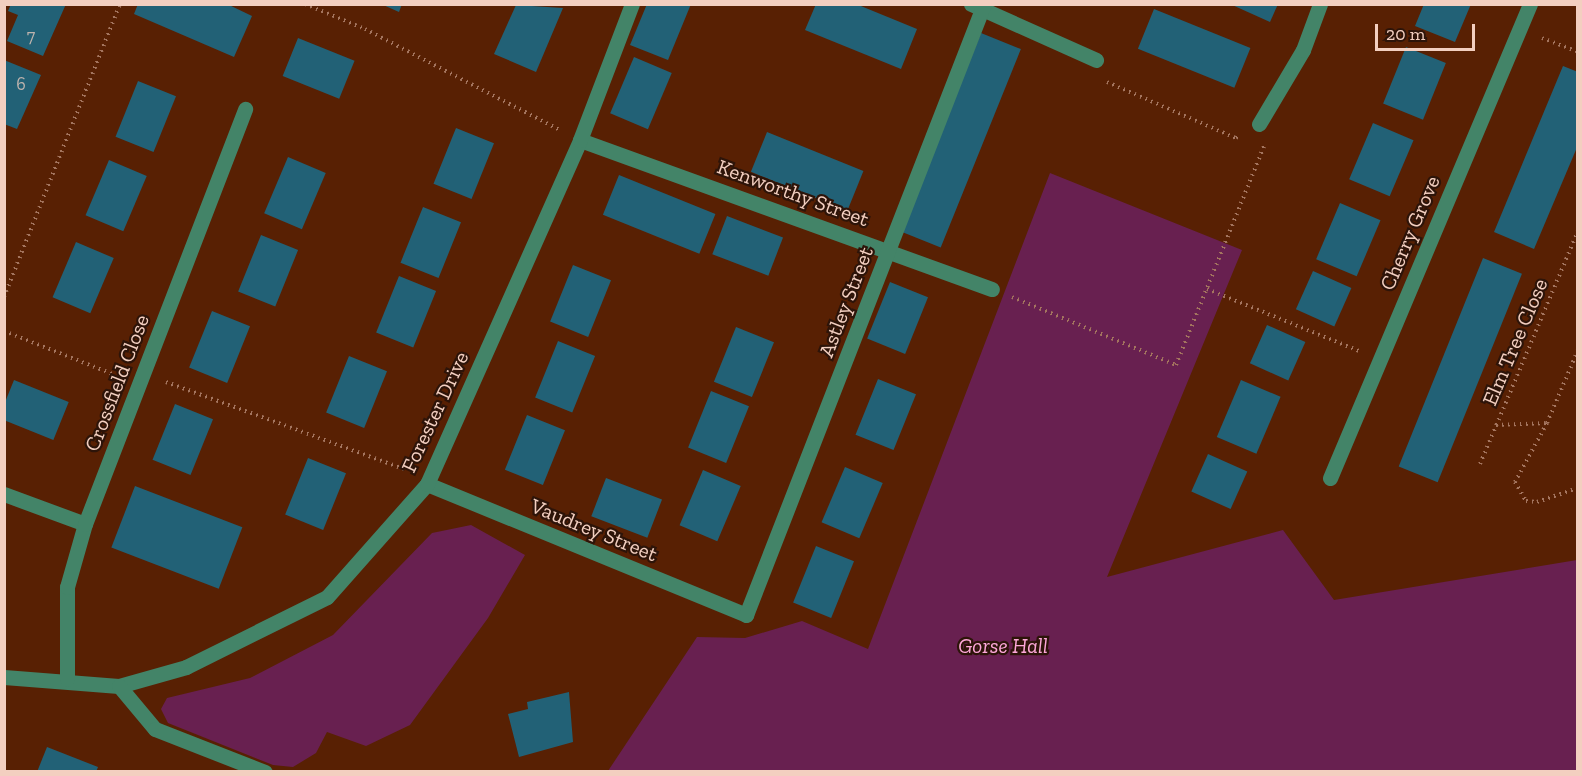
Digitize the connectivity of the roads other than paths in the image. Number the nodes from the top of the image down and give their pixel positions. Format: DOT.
graph roads {
  1 [pos="632,4"];
  2 [pos="1320,4"];
  3 [pos="1530,4"];
  4 [pos="979,6"];
  5 [pos="1096,60"];
  6 [pos="245,109"];
  7 [pos="1259,124"];
  8 [pos="580,140"];
  9 [pos="889,250"];
  10 [pos="992,289"];
  11 [pos="1330,478"];
  12 [pos="428,482"];
  13 [pos="4,494"];
  14 [pos="85,524"];
  15 [pos="746,615"];
  16 [pos="67,680"];
  17 [pos="6,682"];
  18 [pos="119,686"];
  19 [pos="265,771"];
  1 -- 8 [label="street, Forester Drive"];
  2 -- 7 [label="street"];
  3 -- 11 [label="street, Cherry Grove"];
  4 -- 5 [label="street"];
  4 -- 9 [label="street, Astley Street"];
  6 -- 14 [label="street, Crossfield Close"];
  8 -- 9 [label="street, Kenworthy Street"];
  8 -- 12 [label="street, Forester Drive"];
  9 -- 10 [label="street, Kenworthy Street"];
  9 -- 15 [label="street, Astley Street"];
  12 -- 15 [label="street, Vaudrey Street"];
  12 -- 18 [label="street, Forester Drive"];
  13 -- 14 [label="street"];
  14 -- 16 [label="street, Crossfield Close"];
  16 -- 17 [label="street, Forester Drive"];
  16 -- 18 [label="street, Forester Drive"];
  18 -- 19 [label="street"];
}
